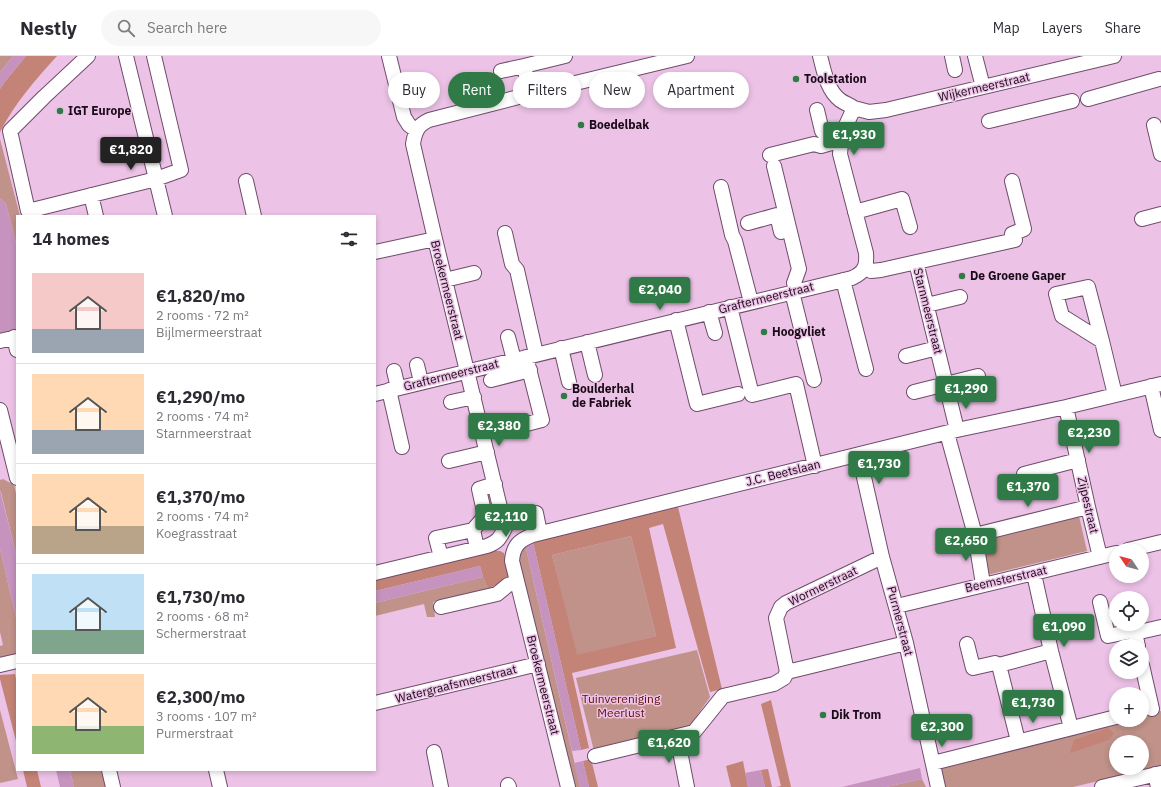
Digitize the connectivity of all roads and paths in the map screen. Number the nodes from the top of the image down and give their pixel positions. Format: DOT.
graph roads {
  1 [pos="88,56"];
  2 [pos="126,56"];
  3 [pos="154,56"];
  4 [pos="389,56"];
  5 [pos="565,56"];
  6 [pos="687,56"];
  7 [pos="820,56"];
  8 [pos="952,56"];
  9 [pos="975,56"];
  10 [pos="1114,56"];
  11 [pos="524,66"];
  12 [pos="955,70"];
  13 [pos="501,71"];
  14 [pos="525,72"];
  15 [pos="1159,79"];
  16 [pos="581,82"];
  17 [pos="983,87"];
  18 [pos="513,98"];
  19 [pos="1088,99"];
  20 [pos="1072,101"];
  21 [pos="854,108"];
  22 [pos="817,110"];
  23 [pos="989,121"];
  24 [pos="1154,125"];
  25 [pos="416,130"];
  26 [pos="836,142"];
  27 [pos="148,146"];
  28 [pos="1161,154"];
  29 [pos="111,155"];
  30 [pos="156,179"];
  31 [pos="246,181"];
  32 [pos="1012,181"];
  33 [pos="721,187"];
  34 [pos="91,195"];
  35 [pos="855,212"];
  36 [pos="1161,214"];
  37 [pos="96,215"];
  38 [pos="166,215"];
  39 [pos="254,215"];
  40 [pos="1142,219"];
  41 [pos="748,223"];
  42 [pos="910,227"];
  43 [pos="505,233"];
  44 [pos="435,239"];
  45 [pos="376,252"];
  46 [pos="916,262"];
  47 [pos="864,268"];
  48 [pos="474,273"];
  49 [pos="445,280"];
  50 [pos="843,280"];
  51 [pos="794,289"];
  52 [pos="960,297"];
  53 [pos="751,302"];
  54 [pos="927,306"];
  55 [pos="730,307"];
  56 [pos="710,312"];
  57 [pos="676,320"];
  58 [pos="715,333"];
  59 [pos="508,337"];
  60 [pos="0,341"];
  61 [pos="16,341"];
  62 [pos="1102,341"];
  63 [pos="587,342"];
  64 [pos="561,348"];
  65 [pos="937,348"];
  66 [pos="906,356"];
  67 [pos="526,360"];
  68 [pos="417,366"];
  69 [pos="866,369"];
  70 [pos="394,371"];
  71 [pos="468,371"];
  72 [pos="596,375"];
  73 [pos="978,376"];
  74 [pos="491,380"];
  75 [pos="814,380"];
  76 [pos="421,382"];
  77 [pos="569,382"];
  78 [pos="946,385"];
  79 [pos="1156,385"];
  80 [pos="393,389"];
  81 [pos="914,392"];
  82 [pos="376,394"];
  83 [pos="738,394"];
  84 [pos="1115,395"];
  85 [pos="474,397"];
  86 [pos="451,402"];
  87 [pos="1066,407"];
  88 [pos="0,410"];
  89 [pos="515,427"];
  90 [pos="1161,430"];
  91 [pos="952,432"];
  92 [pos="402,447"];
  93 [pos="487,452"];
  94 [pos="14,455"];
  95 [pos="859,455"];
  96 [pos="1078,460"];
  97 [pos="449,461"];
  98 [pos="815,466"];
  99 [pos="16,470"];
  100 [pos="1024,474"];
  101 [pos="495,484"];
  102 [pos="1088,506"];
  103 [pos="536,513"];
  104 [pos="505,528"];
  105 [pos="473,530"];
  106 [pos="540,533"];
  107 [pos="974,535"];
  108 [pos="523,538"];
  109 [pos="1161,542"];
  110 [pos="495,543"];
  111 [pos="1149,545"];
  112 [pos="477,548"];
  113 [pos="513,553"];
  114 [pos="1109,554"];
  115 [pos="1100,556"];
  116 [pos="441,557"];
  117 [pos="882,557"];
  118 [pos="376,573"];
  119 [pos="1034,574"];
  120 [pos="517,582"];
  121 [pos="983,584"];
  122 [pos="1100,602"];
  123 [pos="897,606"];
  124 [pos="441,607"];
  125 [pos="1161,627"];
  126 [pos="1136,639"];
  127 [pos="1138,639"];
  128 [pos="906,643"];
  129 [pos="967,644"];
  130 [pos="1051,651"];
  131 [pos="16,661"];
  132 [pos="538,664"];
  133 [pos="0,665"];
  134 [pos="999,665"];
  135 [pos="787,672"];
  136 [pos="1145,679"];
  137 [pos="376,703"];
  138 [pos="1152,709"];
  139 [pos="1109,719"];
  140 [pos="1071,728"];
  141 [pos="677,736"];
  142 [pos="1018,741"];
  143 [pos="434,752"];
  144 [pos="595,756"];
  145 [pos="933,763"];
  146 [pos="109,771"];
  147 [pos="216,771"];
  148 [pos="1158,778"];
  149 [pos="113,787"];
  150 [pos="220,787"];
  151 [pos="441,787"];
  152 [pos="568,787"];
  153 [pos="687,787"];
  154 [pos="938,787"];
  155 [pos="1102,787"];
  1 -- 34 [label="street"];
  2 -- 27 [label="street"];
  3 -- 30 [label="street"];
  4 -- 25 [label="street"];
  5 -- 11 [label="street"];
  6 -- 16 [label="street"];
  7 -- 21 [label="street"];
  8 -- 12 [label="street"];
  9 -- 17 [label="street"];
  10 -- 17 [label="street, Wijkermeerstraat"];
  11 -- 13 [label="street"];
  11 -- 14 [label="street"];
  15 -- 19 [label="street"];
  17 -- 21 [label="street, Wijkermeerstraat"];
  18 -- 25 [label="street"];
  20 -- 23 [label="street"];
  21 -- 26 [label="street"];
  22 -- 26 [label="street"];
  24 -- 28 [label="street"];
  25 -- 44 [label="street, Broekermeerstraat"];
  26 -- 35 [label="street"];
  26 -- 51 [label="street"];
  27 -- 29 [label="street"];
  27 -- 30 [label="street"];
  30 -- 34 [label="street"];
  30 -- 38 [label="street"];
  31 -- 39 [label="street"];
  32 -- 46 [label="street"];
  33 -- 53 [label="street"];
  34 -- 37 [label="street"];
  35 -- 42 [label="street"];
  35 -- 47 [label="street"];
  36 -- 40 [label="street"];
  41 -- 51 [label="street"];
  43 -- 67 [label="street"];
  44 -- 45 [label="street"];
  44 -- 49 [label="street, Broekermeerstraat"];
  46 -- 47 [label="street"];
  46 -- 54 [label="street, Starnmeerstraat"];
  47 -- 50 [label="street, Graftermeerstraat"];
  48 -- 49 [label="street"];
  49 -- 71 [label="street, Broekermeerstraat"];
  50 -- 51 [label="street, Graftermeerstraat"];
  50 -- 69 [label="street"];
  51 -- 53 [label="street, Graftermeerstraat"];
  51 -- 75 [label="street"];
  52 -- 54 [label="street"];
  53 -- 55 [label="street, Graftermeerstraat"];
  54 -- 65 [label="street, Starnmeerstraat"];
  55 -- 56 [label="street, Graftermeerstraat"];
  55 -- 98 [label="street"];
  56 -- 57 [label="street, Graftermeerstraat"];
  56 -- 58 [label="street"];
  57 -- 63 [label="street, Graftermeerstraat"];
  57 -- 83 [label="street"];
  59 -- 67 [label="street"];
  60 -- 61 [label="street"];
  62 -- 84 [label="street"];
  63 -- 64 [label="street, Graftermeerstraat"];
  63 -- 72 [label="street"];
  64 -- 67 [label="street, Graftermeerstraat"];
  64 -- 77 [label="street"];
  65 -- 66 [label="street"];
  65 -- 78 [label="street, Starnmeerstraat"];
  67 -- 71 [label="street, Graftermeerstraat"];
  67 -- 74 [label="street"];
  67 -- 89 [label="street"];
  68 -- 76 [label="street"];
  70 -- 80 [label="street"];
  71 -- 76 [label="street, Graftermeerstraat"];
  71 -- 85 [label="street, Broekermeerstraat"];
  73 -- 78 [label="street"];
  76 -- 80 [label="street, Graftermeerstraat"];
  78 -- 81 [label="street"];
  78 -- 91 [label="street, Starnmeerstraat"];
  79 -- 84 [label="street, J.C. Beetslaan"];
  79 -- 90 [label="street"];
  80 -- 82 [label="street, Graftermeerstraat"];
  80 -- 92 [label="street"];
  84 -- 87 [label="street, J.C. Beetslaan"];
  85 -- 86 [label="street"];
  85 -- 93 [label="street, Broekermeerstraat"];
  87 -- 91 [label="street, J.C. Beetslaan"];
  87 -- 96 [label="street, Zijpestraat"];
  88 -- 94 [label="street"];
  91 -- 95 [label="street, J.C. Beetslaan"];
  91 -- 107 [label="street, Starnmeerstraat"];
  93 -- 97 [label="street"];
  93 -- 101 [label="street, Broekermeerstraat"];
  94 -- 99 [label="street"];
  95 -- 98 [label="street, J.C. Beetslaan"];
  95 -- 117 [label="street, Purmerstraat"];
  96 -- 100 [label="street"];
  96 -- 102 [label="street, Zijpestraat"];
  98 -- 106 [label="street, J.C. Beetslaan"];
  101 -- 104 [label="street, Broekermeerstraat"];
  101 -- 105 [label="street"];
  102 -- 107 [label="street"];
  102 -- 115 [label="street, Zijpestraat"];
  103 -- 106 [label="street"];
  104 -- 108 [label="street"];
  104 -- 110 [label="street"];
  105 -- 112 [label="street"];
  105 -- 116 [label="street"];
  106 -- 108 [label="street, J.C. Beetslaan"];
  107 -- 121 [label="street, Starnmeerstraat"];
  108 -- 113 [label="street"];
  109 -- 111 [label="street"];
  110 -- 112 [label="street"];
  110 -- 113 [label="street"];
  112 -- 116 [label="street"];
  113 -- 120 [label="street, Broekermeerstraat"];
  114 -- 115 [label="street, Beemsterstraat"];
  115 -- 119 [label="street, Beemsterstraat"];
  116 -- 118 [label="street"];
  117 -- 123 [label="street, Purmerstraat"];
  117 -- 135 [label="street, Wormerstraat"];
  119 -- 121 [label="street, Beemsterstraat"];
  119 -- 130 [label="street"];
  120 -- 124 [label="street"];
  120 -- 132 [label="street, Broekermeerstraat"];
  121 -- 123 [label="street, Beemsterstraat"];
  122 -- 126 [label="street"];
  123 -- 128 [label="street, Purmerstraat"];
  125 -- 127 [label="street"];
  128 -- 135 [label="street"];
  128 -- 145 [label="street, Purmerstraat"];
  129 -- 134 [label="street"];
  130 -- 134 [label="street"];
  130 -- 140 [label="street"];
  131 -- 133 [label="street"];
  132 -- 137 [label="street, Watergraafsmeerstraat"];
  132 -- 152 [label="street, Broekermeerstraat"];
  134 -- 142 [label="street"];
  135 -- 141 [label="street"];
  136 -- 138 [label="street"];
  139 -- 140 [label="street"];
  140 -- 142 [label="street"];
  141 -- 144 [label="street"];
  141 -- 153 [label="street"];
  142 -- 145 [label="street"];
  143 -- 151 [label="street"];
  145 -- 154 [label="street, Purmerstraat"];
  146 -- 149 [label="street"];
  147 -- 150 [label="street"];
  148 -- 155 [label="street"];
}
